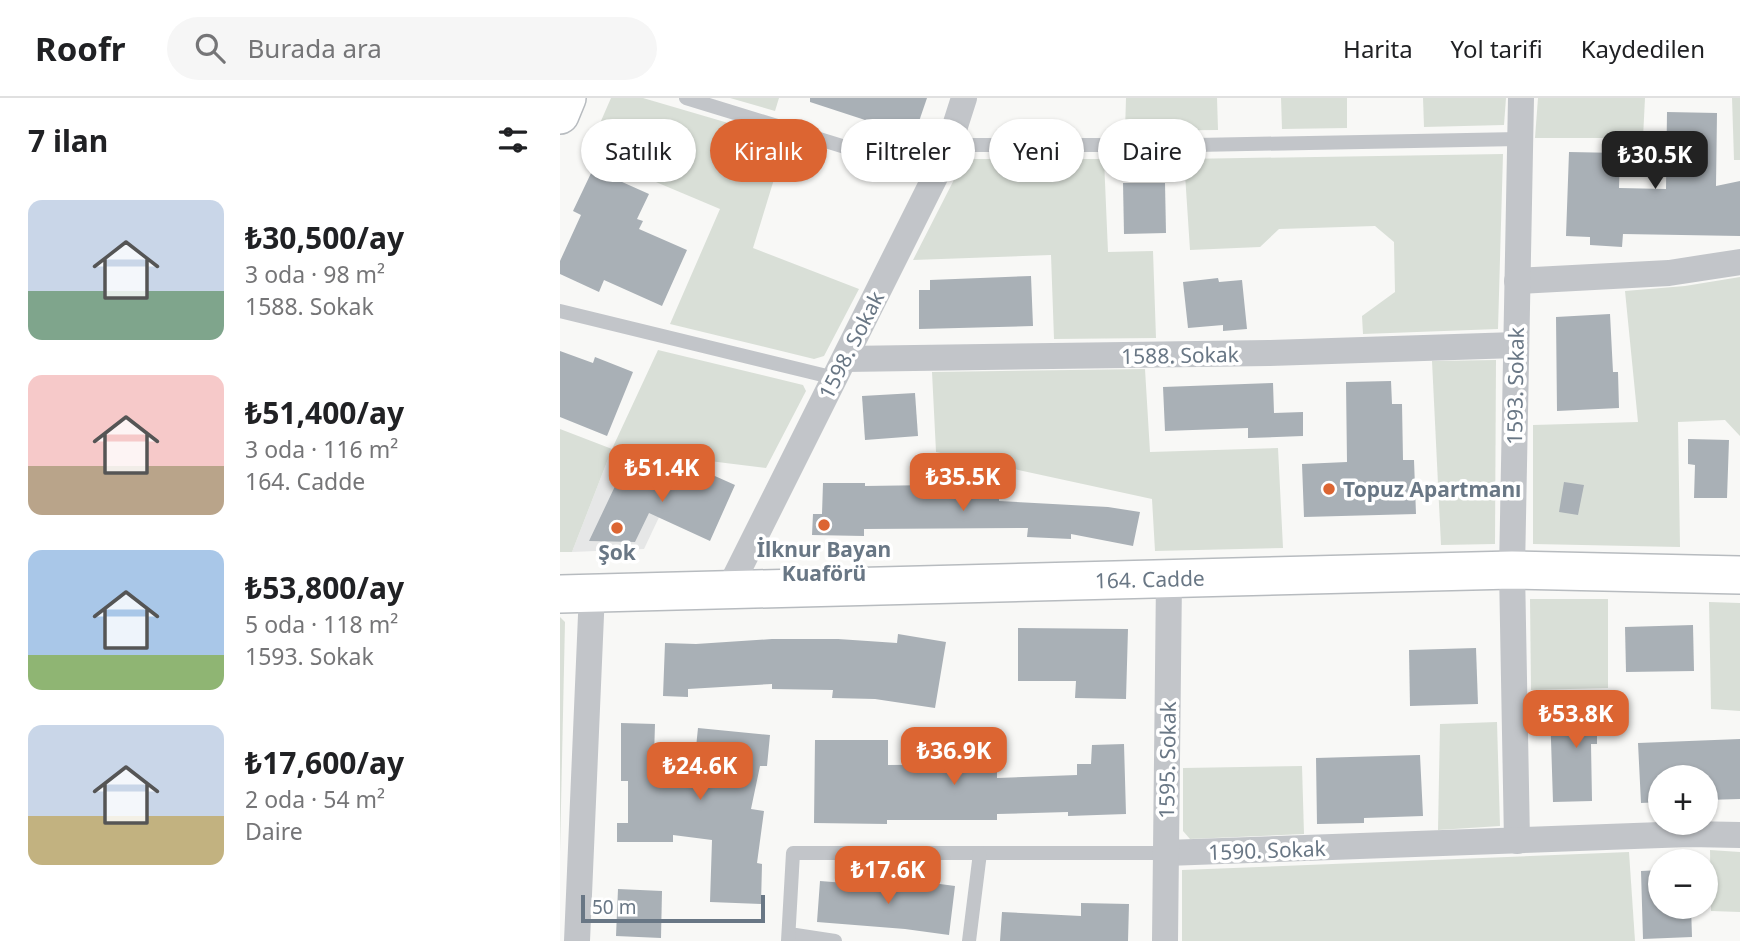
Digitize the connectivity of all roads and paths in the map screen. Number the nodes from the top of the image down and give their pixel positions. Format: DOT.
graph roads {
  1 [pos="567,98"];
  2 [pos="686,98"];
  3 [pos="964,98"];
  4 [pos="1521,98"];
  5 [pos="560,115"];
  6 [pos="957,119"];
  7 [pos="1520,139"];
  8 [pos="975,145"];
  9 [pos="841,146"];
  10 [pos="933,182"];
  11 [pos="1740,262"];
  12 [pos="1517,281"];
  13 [pos="560,311"];
  14 [pos="1516,345"];
  15 [pos="840,368"];
  16 [pos="1513,570"];
  17 [pos="1740,575"];
  18 [pos="1169,579"];
  19 [pos="729,589"];
  20 [pos="576,593"];
  21 [pos="1740,835"];
  22 [pos="1517,841"];
  23 [pos="980,853"];
  24 [pos="1166,853"];
  25 [pos="789,938"];
  26 [pos="577,941"];
  27 [pos="835,941"];
  28 [pos="969,941"];
  29 [pos="1165,941"];
  1 -- 5 [label="main road"];
  2 -- 9 [label="lane"];
  3 -- 6 [label="street, 1598. Sokak"];
  4 -- 7 [label="street, 1593. Sokak"];
  7 -- 8 [label="lane"];
  7 -- 12 [label="street, 1593. Sokak"];
  10 -- 15 [label="street, 1598. Sokak"];
  11 -- 12 [label="street"];
  12 -- 14 [label="street, 1593. Sokak"];
  13 -- 15 [label="lane, 1588. Sokak"];
  14 -- 15 [label="street, 1588. Sokak"];
  14 -- 16 [label="street, 1593. Sokak"];
  15 -- 19 [label="street, 1598. Sokak"];
  16 -- 17 [label="main road, 164. Cadde"];
  16 -- 18 [label="main road, 164. Cadde"];
  16 -- 22 [label="street, 1593. Sokak"];
  18 -- 19 [label="main road, 164. Cadde"];
  18 -- 24 [label="street, 1595. Sokak"];
  19 -- 20 [label="main road, 164. Cadde"];
  20 -- 26 [label="street"];
  21 -- 22 [label="street, 1590. Sokak"];
  22 -- 24 [label="street, 1590. Sokak"];
  23 -- 24 [label="lane, 1590. Sokak"];
  23 -- 25 [label="lane, 1590. Sokak"];
  23 -- 28 [label="lane"];
  24 -- 29 [label="street, 1595. Sokak"];
  25 -- 27 [label="lane"];
}
